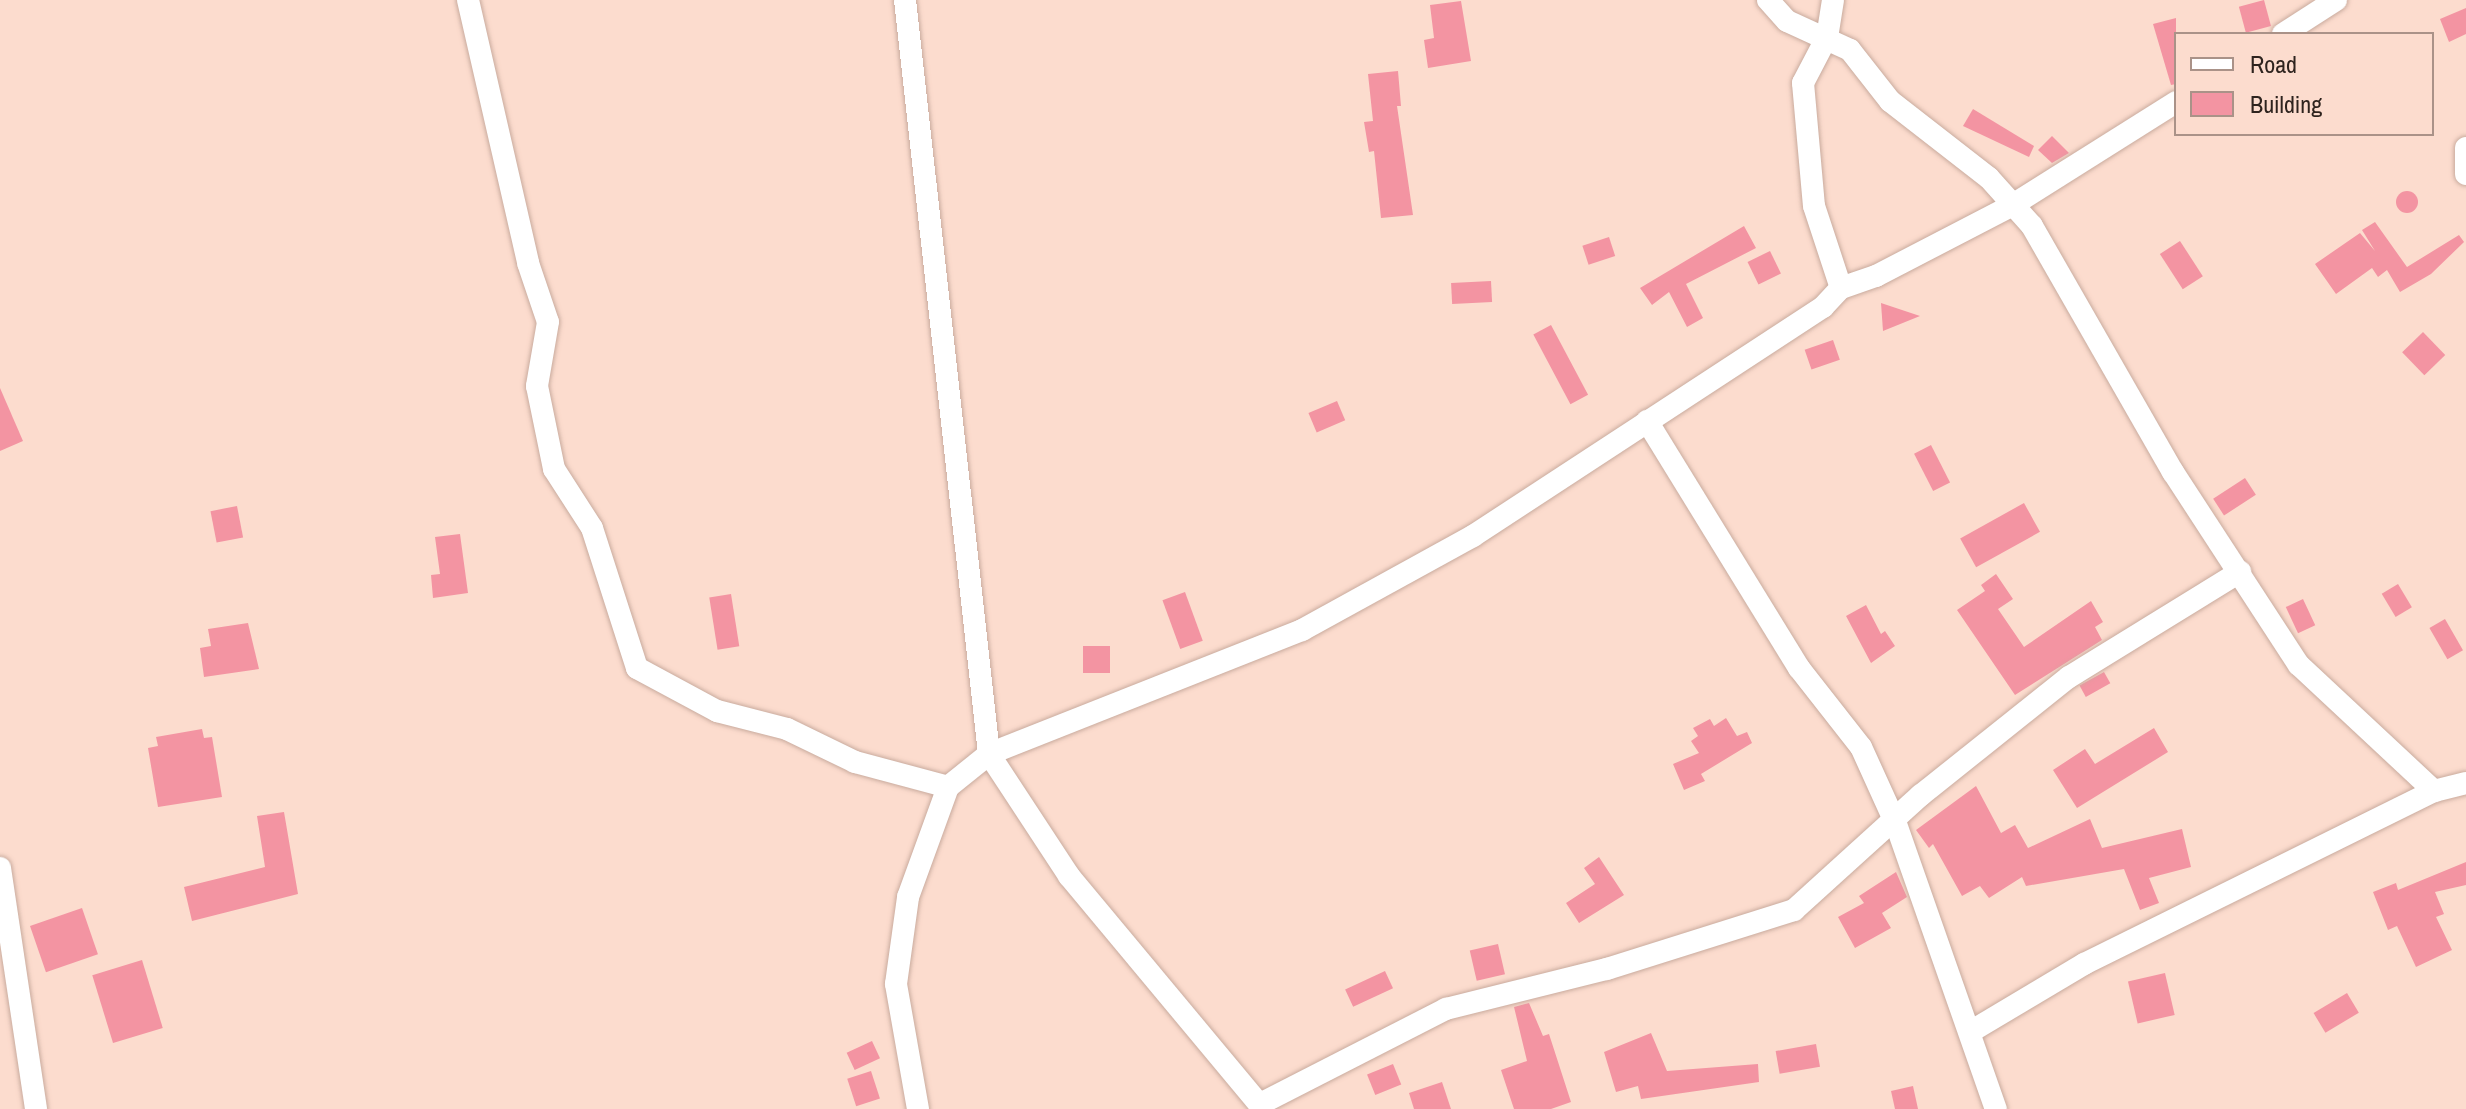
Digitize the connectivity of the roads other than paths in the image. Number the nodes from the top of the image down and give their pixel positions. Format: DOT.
graph roads {
  1 [pos="468,0"];
  2 [pos="905,0"];
  3 [pos="1768,0"];
  4 [pos="1833,0"];
  5 [pos="2336,0"];
  6 [pos="2286,32"];
  7 [pos="1827,37"];
  8 [pos="2174,103"];
  9 [pos="2466,148"];
  10 [pos="2466,174"];
  11 [pos="2011,206"];
  12 [pos="1841,288"];
  13 [pos="1647,421"];
  14 [pos="2240,572"];
  15 [pos="989,754"];
  16 [pos="2466,783"];
  17 [pos="948,787"];
  18 [pos="2434,791"];
  19 [pos="1896,824"];
  20 [pos="0,868"];
  21 [pos="1970,1032"];
  22 [pos="1262,1106"];
  23 [pos="36,1109"];
  24 [pos="918,1109"];
  25 [pos="1996,1109"];
  1 -- 17 [label="street"];
  2 -- 15 [label="street"];
  3 -- 7 [label="street"];
  4 -- 7 [label="street"];
  5 -- 6 [label="street"];
  7 -- 11 [label="street"];
  7 -- 12 [label="street"];
  8 -- 11 [label="street"];
  9 -- 10 [label="street"];
  11 -- 12 [label="street"];
  11 -- 14 [label="street"];
  12 -- 13 [label="street"];
  13 -- 15 [label="street"];
  13 -- 19 [label="street"];
  14 -- 18 [label="street"];
  14 -- 19 [label="street"];
  15 -- 17 [label="street"];
  15 -- 22 [label="street"];
  16 -- 18 [label="street"];
  17 -- 24 [label="street"];
  18 -- 21 [label="street"];
  19 -- 21 [label="street"];
  19 -- 22 [label="street"];
  20 -- 23 [label="street"];
  21 -- 25 [label="street"];
}
